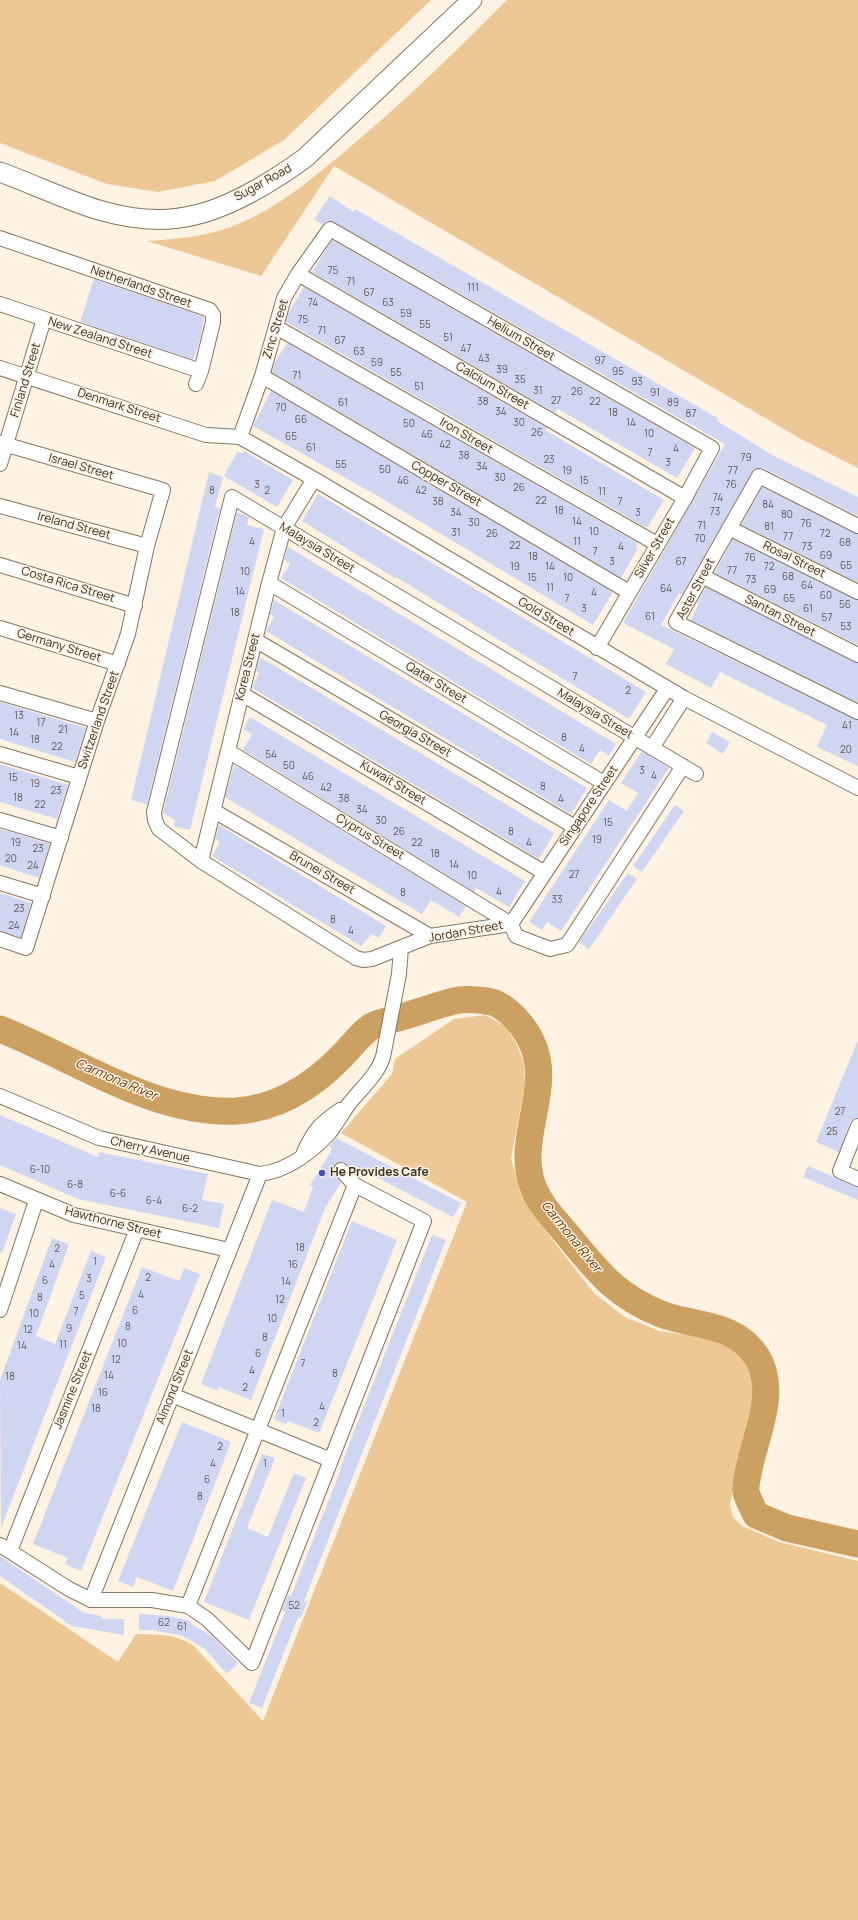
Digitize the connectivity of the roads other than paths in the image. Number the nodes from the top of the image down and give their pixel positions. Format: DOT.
graph roads {
  1 [pos="472,0"];
  2 [pos="0,172"];
  3 [pos="330,229"];
  4 [pos="0,238"];
  5 [pos="298,274"];
  6 [pos="0,304"];
  7 [pos="44,319"];
  8 [pos="276,327"];
  9 [pos="0,368"];
  10 [pos="201,370"];
  11 [pos="27,376"];
  12 [pos="262,376"];
  13 [pos="196,384"];
  14 [pos="240,437"];
  15 [pos="3,444"];
  16 [pos="712,448"];
  17 [pos="0,464"];
  18 [pos="314,479"];
  19 [pos="163,490"];
  20 [pos="685,498"];
  21 [pos="0,506"];
  22 [pos="858,526"];
  23 [pos="284,528"];
  24 [pos="730,528"];
  25 [pos="657,544"];
  26 [pos="147,546"];
  27 [pos="0,565"];
  28 [pos="702,576"];
  29 [pos="269,583"];
  30 [pos="629,592"];
  31 [pos="858,592"];
  32 [pos="135,606"];
  33 [pos="0,628"];
  34 [pos="255,640"];
  35 [pos="597,648"];
  36 [pos="858,655"];
  37 [pos="118,664"];
  38 [pos="667,689"];
  39 [pos="0,693"];
  40 [pos="242,694"];
  41 [pos="684,698"];
  42 [pos="858,712"];
  43 [pos="97,721"];
  44 [pos="635,737"];
  45 [pos="652,748"];
  46 [pos="228,751"];
  47 [pos="0,754"];
  48 [pos="683,766"];
  49 [pos="696,774"];
  50 [pos="79,777"];
  51 [pos="604,783"];
  52 [pos="858,788"];
  53 [pos="214,811"];
  54 [pos="0,820"];
  55 [pos="575,827"];
  56 [pos="159,829"];
  57 [pos="61,838"];
  58 [pos="201,861"];
  59 [pos="545,873"];
  60 [pos="0,883"];
  61 [pos="43,896"];
  62 [pos="511,924"];
  63 [pos="430,936"];
  64 [pos="0,939"];
  65 [pos="401,948"];
  66 [pos="0,1096"];
  67 [pos="858,1126"];
  68 [pos="341,1170"];
  69 [pos="260,1174"];
  70 [pos="858,1179"];
  71 [pos="0,1184"];
  72 [pos="355,1185"];
  73 [pos="36,1201"];
  74 [pos="137,1229"];
  75 [pos="229,1250"];
  76 [pos="0,1310"];
  77 [pos="172,1395"];
  78 [pos="257,1430"];
  79 [pos="331,1460"];
  80 [pos="5,1548"];
  81 [pos="91,1600"];
  82 [pos="188,1606"];
  1 -- 2 [label="main road, Sugar Road"];
  3 -- 5 [label="street, Zinc Street"];
  3 -- 16 [label="street, Helium Street"];
  4 -- 10 [label="street, Netherlands Street"];
  5 -- 8 [label="street, Zinc Street"];
  5 -- 20 [label="street, Calcium Street"];
  6 -- 7 [label="street, New Zealand Street"];
  7 -- 10 [label="street, New Zealand Street"];
  7 -- 11 [label="street, Finland Street"];
  8 -- 12 [label="street, Zinc Street"];
  8 -- 25 [label="street, Iron Street"];
  9 -- 11 [label="street, Denmark Street"];
  10 -- 13 [label="street, Netherlands Street"];
  11 -- 14 [label="street, Denmark Street"];
  11 -- 15 [label="street, Finland Street"];
  12 -- 14 [label="street, Zinc Street"];
  12 -- 30 [label="street, Copper Street"];
  14 -- 18 [label="street, Gold Street"];
  15 -- 17 [label="street, Finland Street"];
  15 -- 19 [label="street, Israel Street"];
  16 -- 20 [label="street, Silver Street"];
  18 -- 23 [label="street, Korea Street"];
  18 -- 35 [label="street, Gold Street"];
  19 -- 26 [label="street, Switzerland Street"];
  20 -- 25 [label="street, Silver Street"];
  21 -- 26 [label="street, Ireland Street"];
  22 -- 24 [label="street, Aster Street"];
  23 -- 29 [label="street, Korea Street"];
  23 -- 44 [label="street, Malaysia Street"];
  23 -- 56 [label="street, Malaysia Street"];
  24 -- 28 [label="street, Aster Street"];
  24 -- 31 [label="street, Rosal Street"];
  25 -- 30 [label="street, Silver Street"];
  26 -- 32 [label="street, Switzerland Street"];
  27 -- 32 [label="street, Costa Rica Street"];
  28 -- 36 [label="street, Santan Street"];
  28 -- 42 [label="street, Aster Street"];
  29 -- 34 [label="street, Korea Street"];
  29 -- 51 [label="street, Qatar Street"];
  30 -- 35 [label="street, Silver Street"];
  32 -- 37 [label="street, Switzerland Street"];
  33 -- 37 [label="street, Germany Street"];
  34 -- 40 [label="street, Korea Street"];
  34 -- 55 [label="street, Georgia Street"];
  35 -- 38 [label="street, Gold Street"];
  37 -- 43 [label="street, Switzerland Street"];
  38 -- 41 [label="street, Gold Street"];
  38 -- 44 [label="street, Singapore Street"];
  39 -- 43 [label="street"];
  40 -- 46 [label="street, Korea Street"];
  40 -- 59 [label="street, Kuwait Street"];
  41 -- 45 [label="street"];
  41 -- 52 [label="street, Gold Street"];
  43 -- 50 [label="street, Switzerland Street"];
  44 -- 45 [label="street, Malaysia Street"];
  44 -- 51 [label="street, Singapore Street"];
  45 -- 48 [label="street, Malaysia Street"];
  46 -- 53 [label="street, Korea Street"];
  46 -- 62 [label="street, Cyprus Street"];
  47 -- 50 [label="street"];
  48 -- 49 [label="street, Malaysia Street"];
  48 -- 62 [label="street, Jordan Street"];
  50 -- 57 [label="street, Switzerland Street"];
  51 -- 55 [label="street, Singapore Street"];
  53 -- 58 [label="street, Korea Street"];
  53 -- 63 [label="street, Brunei Street"];
  54 -- 57 [label="street"];
  55 -- 59 [label="street, Singapore Street"];
  56 -- 58 [label="street, Jordan Street"];
  57 -- 61 [label="street, Switzerland Street"];
  58 -- 65 [label="street, Jordan Street"];
  59 -- 62 [label="street, Singapore Street"];
  60 -- 61 [label="street"];
  61 -- 64 [label="street, Switzerland Street"];
  62 -- 63 [label="street, Jordan Street"];
  63 -- 65 [label="street, Jordan Street"];
  65 -- 69 [label="street, Cherry Avenue"];
  66 -- 69 [label="street, Cherry Avenue"];
  67 -- 70 [label="street"];
  68 -- 72 [label="street"];
  69 -- 75 [label="street, Almond Street"];
  71 -- 73 [label="street, Hawthorne Street"];
  72 -- 78 [label="street"];
  72 -- 79 [label="street"];
  73 -- 74 [label="street, Hawthorne Street"];
  73 -- 76 [label="street"];
  74 -- 75 [label="street, Hawthorne Street"];
  74 -- 80 [label="street, Jasmine Street"];
  75 -- 77 [label="street, Almond Street"];
  77 -- 78 [label="street"];
  77 -- 81 [label="street, Almond Street"];
  78 -- 79 [label="street"];
  78 -- 82 [label="street"];
  79 -- 82 [label="street"];
  80 -- 81 [label="street"];
  81 -- 82 [label="street"];
}
